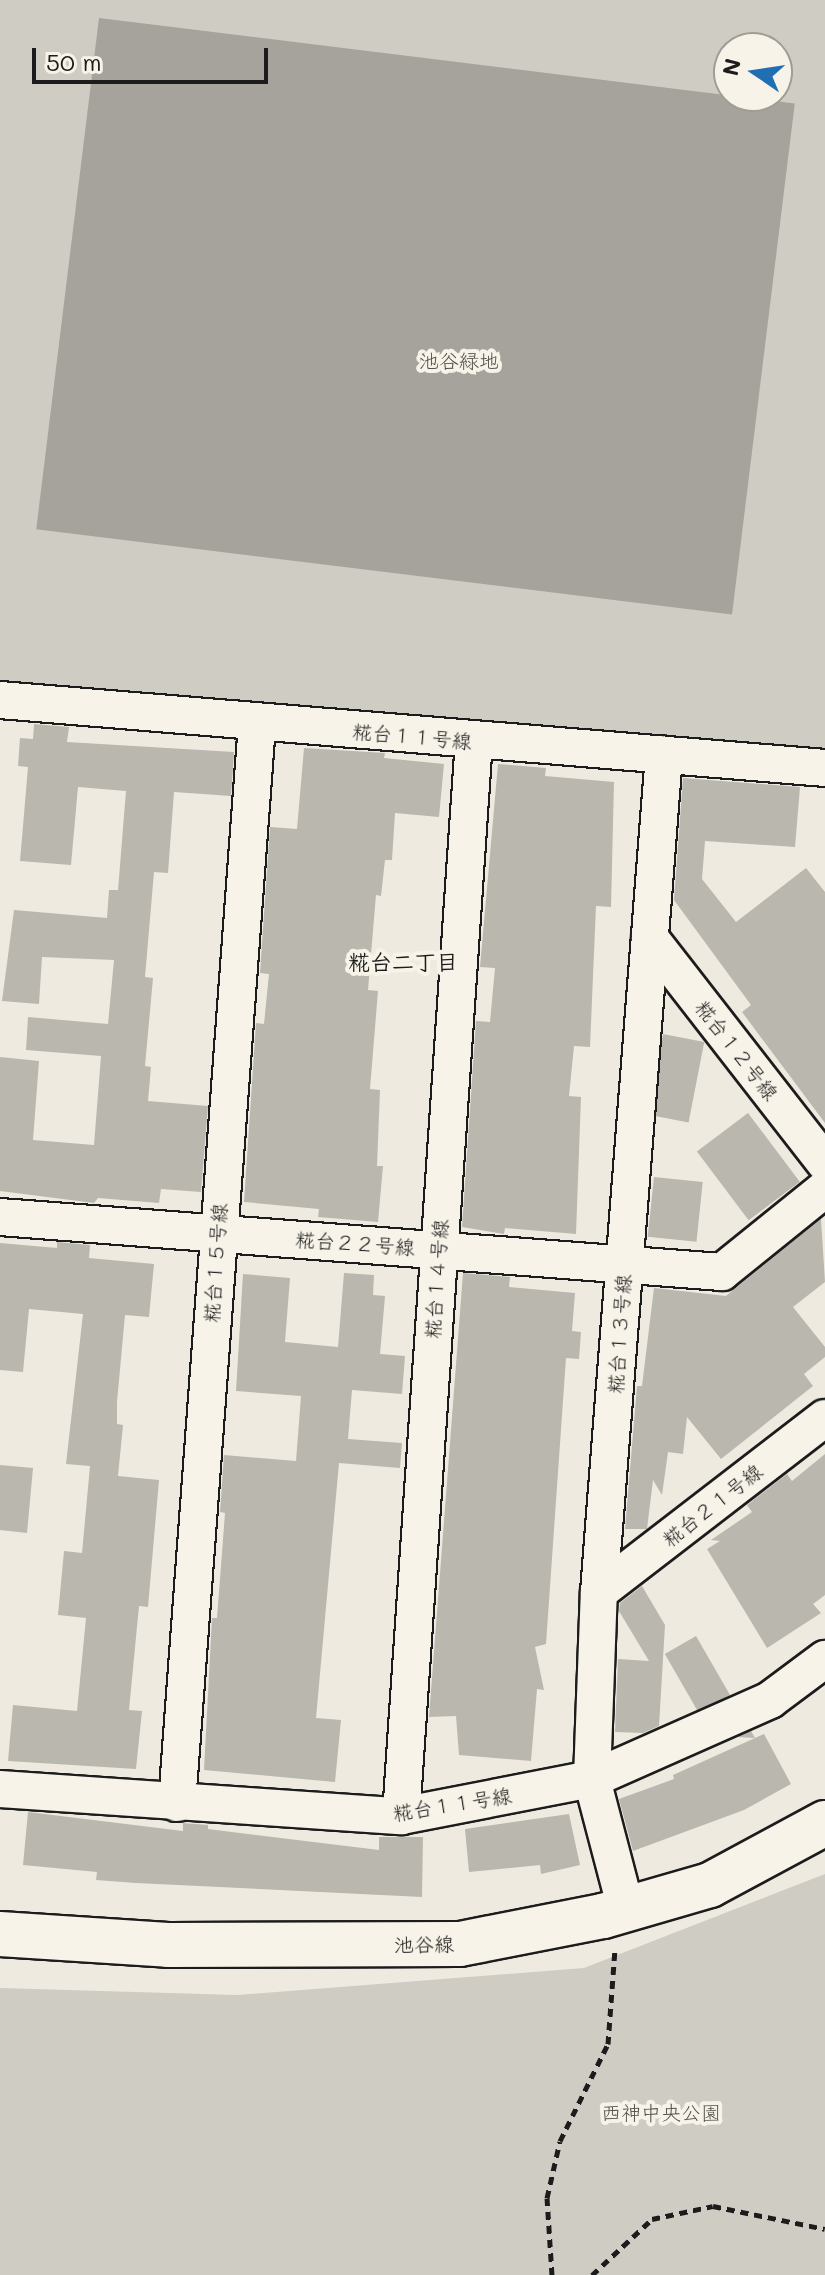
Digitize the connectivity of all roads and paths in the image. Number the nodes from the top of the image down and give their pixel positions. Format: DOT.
graph roads {
  1 [pos="0,700"];
  2 [pos="257,724"];
  3 [pos="474,741"];
  4 [pos="664,755"];
  5 [pos="825,768"];
  6 [pos="650,938"];
  7 [pos="825,1163"];
  8 [pos="825,1189"];
  9 [pos="0,1217"];
  10 [pos="216,1232"];
  11 [pos="438,1249"];
  12 [pos="624,1262"];
  13 [pos="825,1418"];
  14 [pos="599,1592"];
  15 [pos="825,1659"];
  16 [pos="592,1779"];
  17 [pos="0,1789"];
  18 [pos="177,1803"];
  19 [pos="401,1816"];
  20 [pos="825,1823"];
  21 [pos="614,1912"];
  22 [pos="0,1934"];
  23 [pos="825,2229"];
  24 [pos="552,2275"];
  25 [pos="592,2275"];
  1 -- 2 [label="street, 糀台１１号線"];
  2 -- 3 [label="street, 糀台１１号線"];
  2 -- 10 [label="street, 糀台１５号線"];
  3 -- 4 [label="street, 糀台１１号線"];
  3 -- 11 [label="street, 糀台１４号線"];
  4 -- 5 [label="street, 糀台１１号線"];
  4 -- 6 [label="street, 糀台１３号線"];
  6 -- 7 [label="street, 糀台１２号線"];
  6 -- 12 [label="street, 糀台１３号線"];
  8 -- 12 [label="street, 糀台２２号線"];
  9 -- 10 [label="street, 糀台２２号線"];
  10 -- 11 [label="street, 糀台２２号線"];
  10 -- 18 [label="street, 糀台１５号線"];
  11 -- 12 [label="street, 糀台２２号線"];
  11 -- 19 [label="street, 糀台１４号線"];
  12 -- 14 [label="street, 糀台１３号線"];
  13 -- 14 [label="street, 糀台２１号線"];
  14 -- 16 [label="street, 糀台１３号線"];
  15 -- 16 [label="street, 糀台１１号線"];
  16 -- 19 [label="street, 糀台１１号線"];
  16 -- 21 [label="street, 糀台１３号線"];
  17 -- 18 [label="street, 糀台１１号線"];
  18 -- 19 [label="street, 糀台１１号線"];
  20 -- 21 [label="street, 池谷線"];
  21 -- 22 [label="street, 池谷線"];
  21 -- 24 [label="path"];
  23 -- 25 [label="path"];
}
